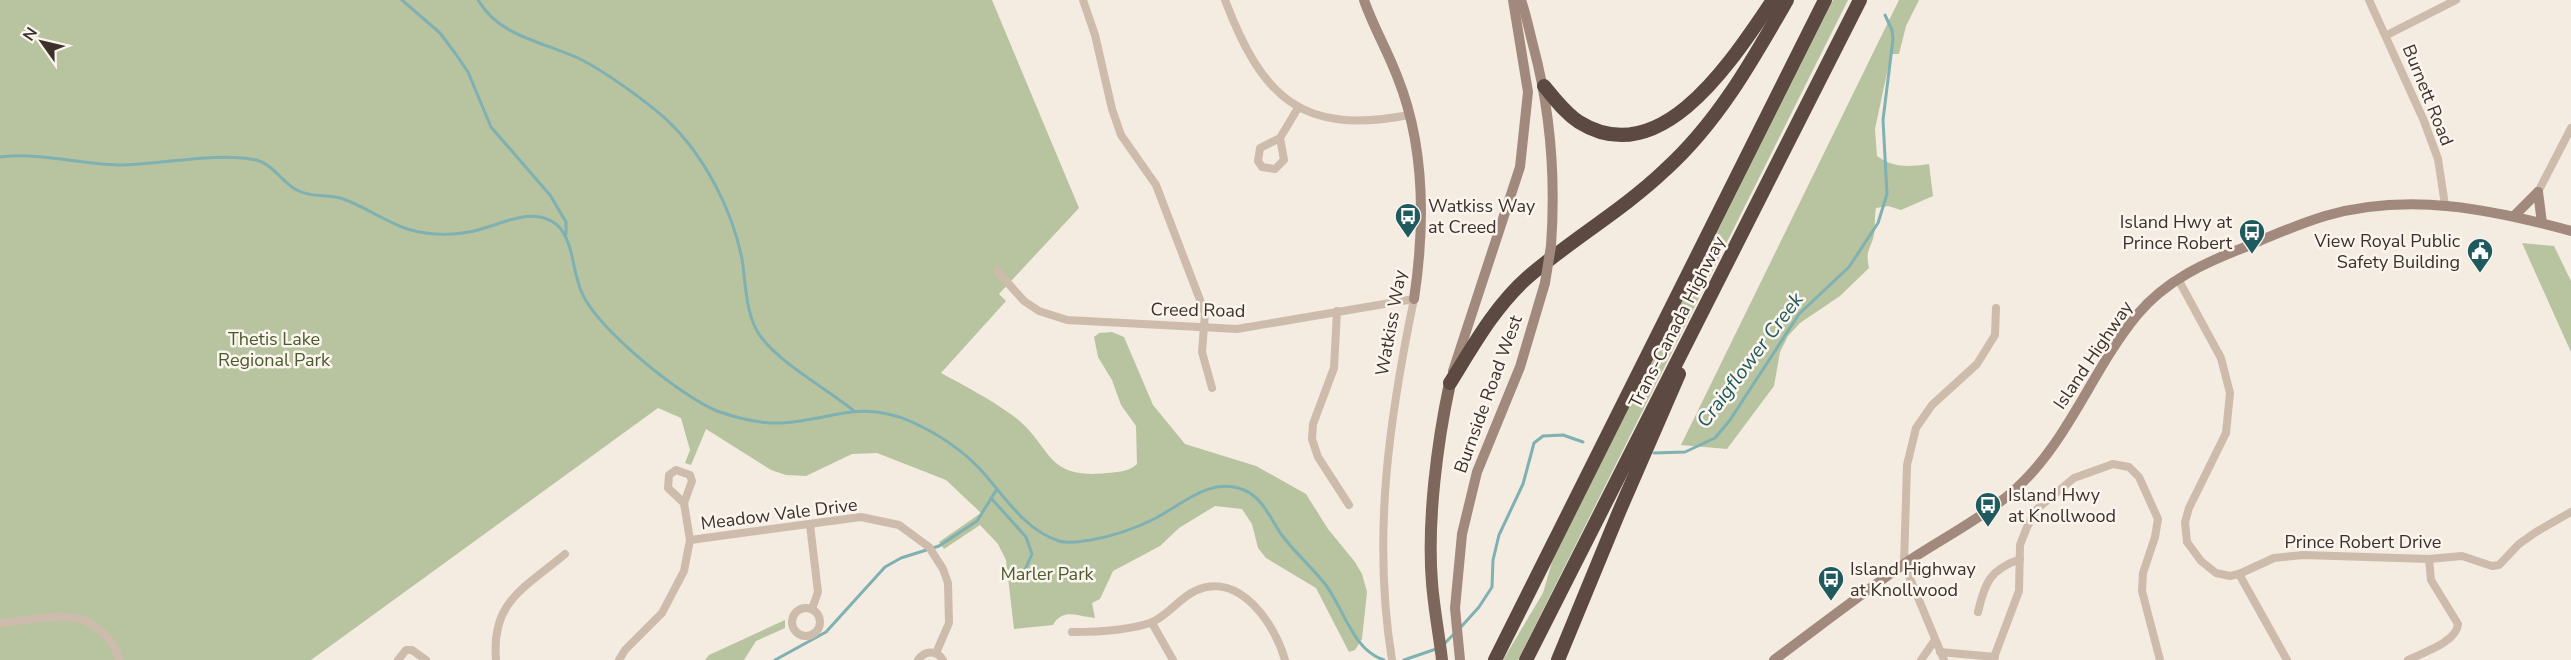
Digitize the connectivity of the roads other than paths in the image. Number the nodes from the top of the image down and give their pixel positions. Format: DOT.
graph roads {
  1 [pos="1083,0"];
  2 [pos="1225,0"];
  3 [pos="1364,0"];
  4 [pos="1514,0"];
  5 [pos="1521,0"];
  6 [pos="1773,0"];
  7 [pos="1787,0"];
  8 [pos="1825,0"];
  9 [pos="1860,0"];
  10 [pos="2369,0"];
  11 [pos="2456,0"];
  12 [pos="2387,35"];
  13 [pos="1544,86"];
  14 [pos="1298,108"];
  15 [pos="1409,115"];
  16 [pos="2571,128"];
  17 [pos="1280,138"];
  18 [pos="2538,192"];
  19 [pos="2445,205"];
  20 [pos="2514,216"];
  21 [pos="2542,223"];
  22 [pos="2571,231"];
  23 [pos="997,271"];
  24 [pos="2178,279"];
  25 [pos="1414,299"];
  26 [pos="1708,303"];
  27 [pos="1996,308"];
  28 [pos="1337,311"];
  29 [pos="1202,328"];
  30 [pos="1450,383"];
  31 [pos="1212,388"];
  32 [pos="684,503"];
  33 [pos="1349,505"];
  34 [pos="2571,512"];
  35 [pos="810,525"];
  36 [pos="690,540"];
  37 [pos="565,555"];
  38 [pos="2020,559"];
  39 [pos="2429,559"];
  40 [pos="1904,564"];
  41 [pos="2239,574"];
  42 [pos="812,609"];
  43 [pos="1978,612"];
  44 [pos="0,623"];
  45 [pos="1152,623"];
  46 [pos="1072,632"];
  47 [pos="1935,640"];
  48 [pos="1940,652"];
  49 [pos="936,653"];
  50 [pos="1391,657"];
  51 [pos="1994,658"];
  52 [pos="2161,659"];
  53 [pos="119,660"];
  54 [pos="398,660"];
  55 [pos="426,660"];
  56 [pos="496,660"];
  57 [pos="619,660"];
  58 [pos="918,660"];
  59 [pos="943,660"];
  60 [pos="1173,660"];
  61 [pos="1286,660"];
  62 [pos="1442,660"];
  63 [pos="1460,660"];
  64 [pos="1495,660"];
  65 [pos="1526,660"];
  66 [pos="1558,660"];
  67 [pos="1774,660"];
  68 [pos="1921,660"];
  69 [pos="1944,660"];
  70 [pos="2287,660"];
  71 [pos="2408,660"];
  1 -- 29 [label="street"];
  2 -- 14 [label="street"];
  3 -- 15 [label="street, Watkiss Way"];
  4 -- 30 [label="street, Burnside Road West"];
  5 -- 13 [label="street, Burnside Road West"];
  6 -- 13 [label="highway"];
  7 -- 30 [label="highway"];
  8 -- 64 [label="highway, Trans-Canada Highway"];
  9 -- 26 [label="highway, Trans-Canada Highway"];
  10 -- 12 [label="street, Burnett Road"];
  11 -- 12 [label="street"];
  12 -- 19 [label="street, Burnett Road"];
  13 -- 63 [label="street, Burnside Road West, bridge"];
  14 -- 15 [label="street"];
  14 -- 17 [label="street"];
  15 -- 25 [label="street, Watkiss Way"];
  16 -- 18 [label="street"];
  18 -- 20 [label="street"];
  18 -- 21 [label="street"];
  19 -- 20 [label="street, Island Highway"];
  19 -- 24 [label="street, Island Highway"];
  20 -- 21 [label="street, Island Highway"];
  21 -- 22 [label="street, Island Highway"];
  23 -- 29 [label="street, Creed Road"];
  24 -- 40 [label="street, Island Highway"];
  24 -- 41 [label="street"];
  25 -- 28 [label="street, Creed Road"];
  25 -- 50 [label="street, Watkiss Way"];
  26 -- 65 [label="highway, Trans-Canada Highway"];
  26 -- 66 [label="highway"];
  27 -- 40 [label="street"];
  28 -- 29 [label="street, Creed Road"];
  28 -- 33 [label="street"];
  29 -- 31 [label="street"];
  30 -- 62 [label="main road, Burnside Road West"];
  32 -- 36 [label="street"];
  34 -- 39 [label="street, Prince Robert Drive"];
  35 -- 36 [label="street, Meadow Vale Drive"];
  35 -- 42 [label="street"];
  35 -- 49 [label="street, Meadow Vale Drive"];
  36 -- 57 [label="street"];
  37 -- 56 [label="street"];
  38 -- 43 [label="street"];
  38 -- 51 [label="street"];
  38 -- 52 [label="street"];
  39 -- 41 [label="street, Prince Robert Drive"];
  39 -- 71 [label="street"];
  40 -- 47 [label="street"];
  40 -- 67 [label="street, Island Highway"];
  41 -- 70 [label="street"];
  44 -- 53 [label="street"];
  45 -- 46 [label="street"];
  45 -- 60 [label="street"];
  45 -- 61 [label="street"];
  47 -- 48 [label="street"];
  47 -- 68 [label="street"];
  48 -- 51 [label="street"];
  48 -- 69 [label="street"];
  49 -- 58 [label="street"];
  49 -- 59 [label="street"];
  54 -- 55 [label="street"];
}
